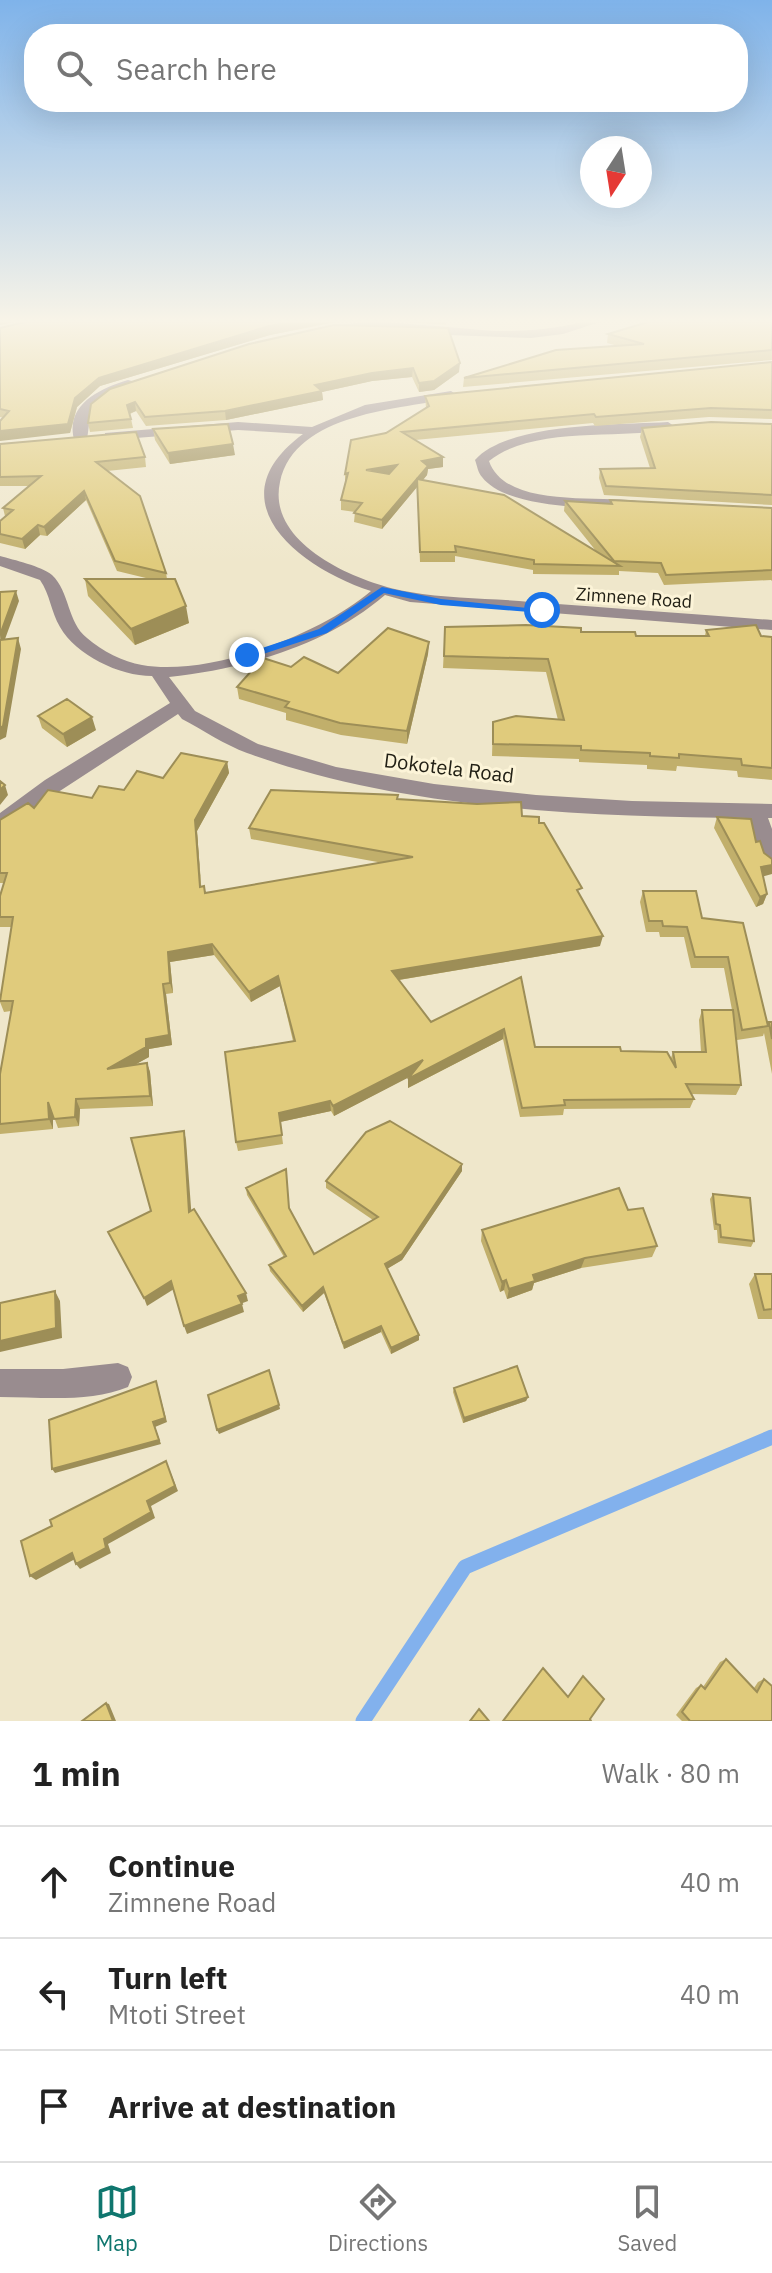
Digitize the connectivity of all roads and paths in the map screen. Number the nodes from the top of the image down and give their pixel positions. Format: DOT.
graph roads {
  1 [pos="91,402"];
  2 [pos="398,402"];
  3 [pos="685,425"];
  4 [pos="314,431"];
  5 [pos="651,506"];
  6 [pos="0,561"];
  7 [pos="382,590"];
  8 [pos="772,625"];
  9 [pos="157,672"];
  10 [pos="176,707"];
  11 [pos="764,812"];
  12 [pos="0,823"];
  13 [pos="772,861"];
  14 [pos="118,1377"];
  15 [pos="0,1383"];
  1 -- 4 [label="street"];
  2 -- 4 [label="street, Zimnene Road"];
  3 -- 5 [label="street"];
  4 -- 7 [label="street, Zimnene Road"];
  6 -- 9 [label="street"];
  7 -- 8 [label="street, Zimnene Road"];
  7 -- 9 [label="street"];
  9 -- 10 [label="street"];
  10 -- 11 [label="street, Dokotela Road"];
  10 -- 12 [label="street"];
  11 -- 13 [label="street"];
  14 -- 15 [label="street"];
}
